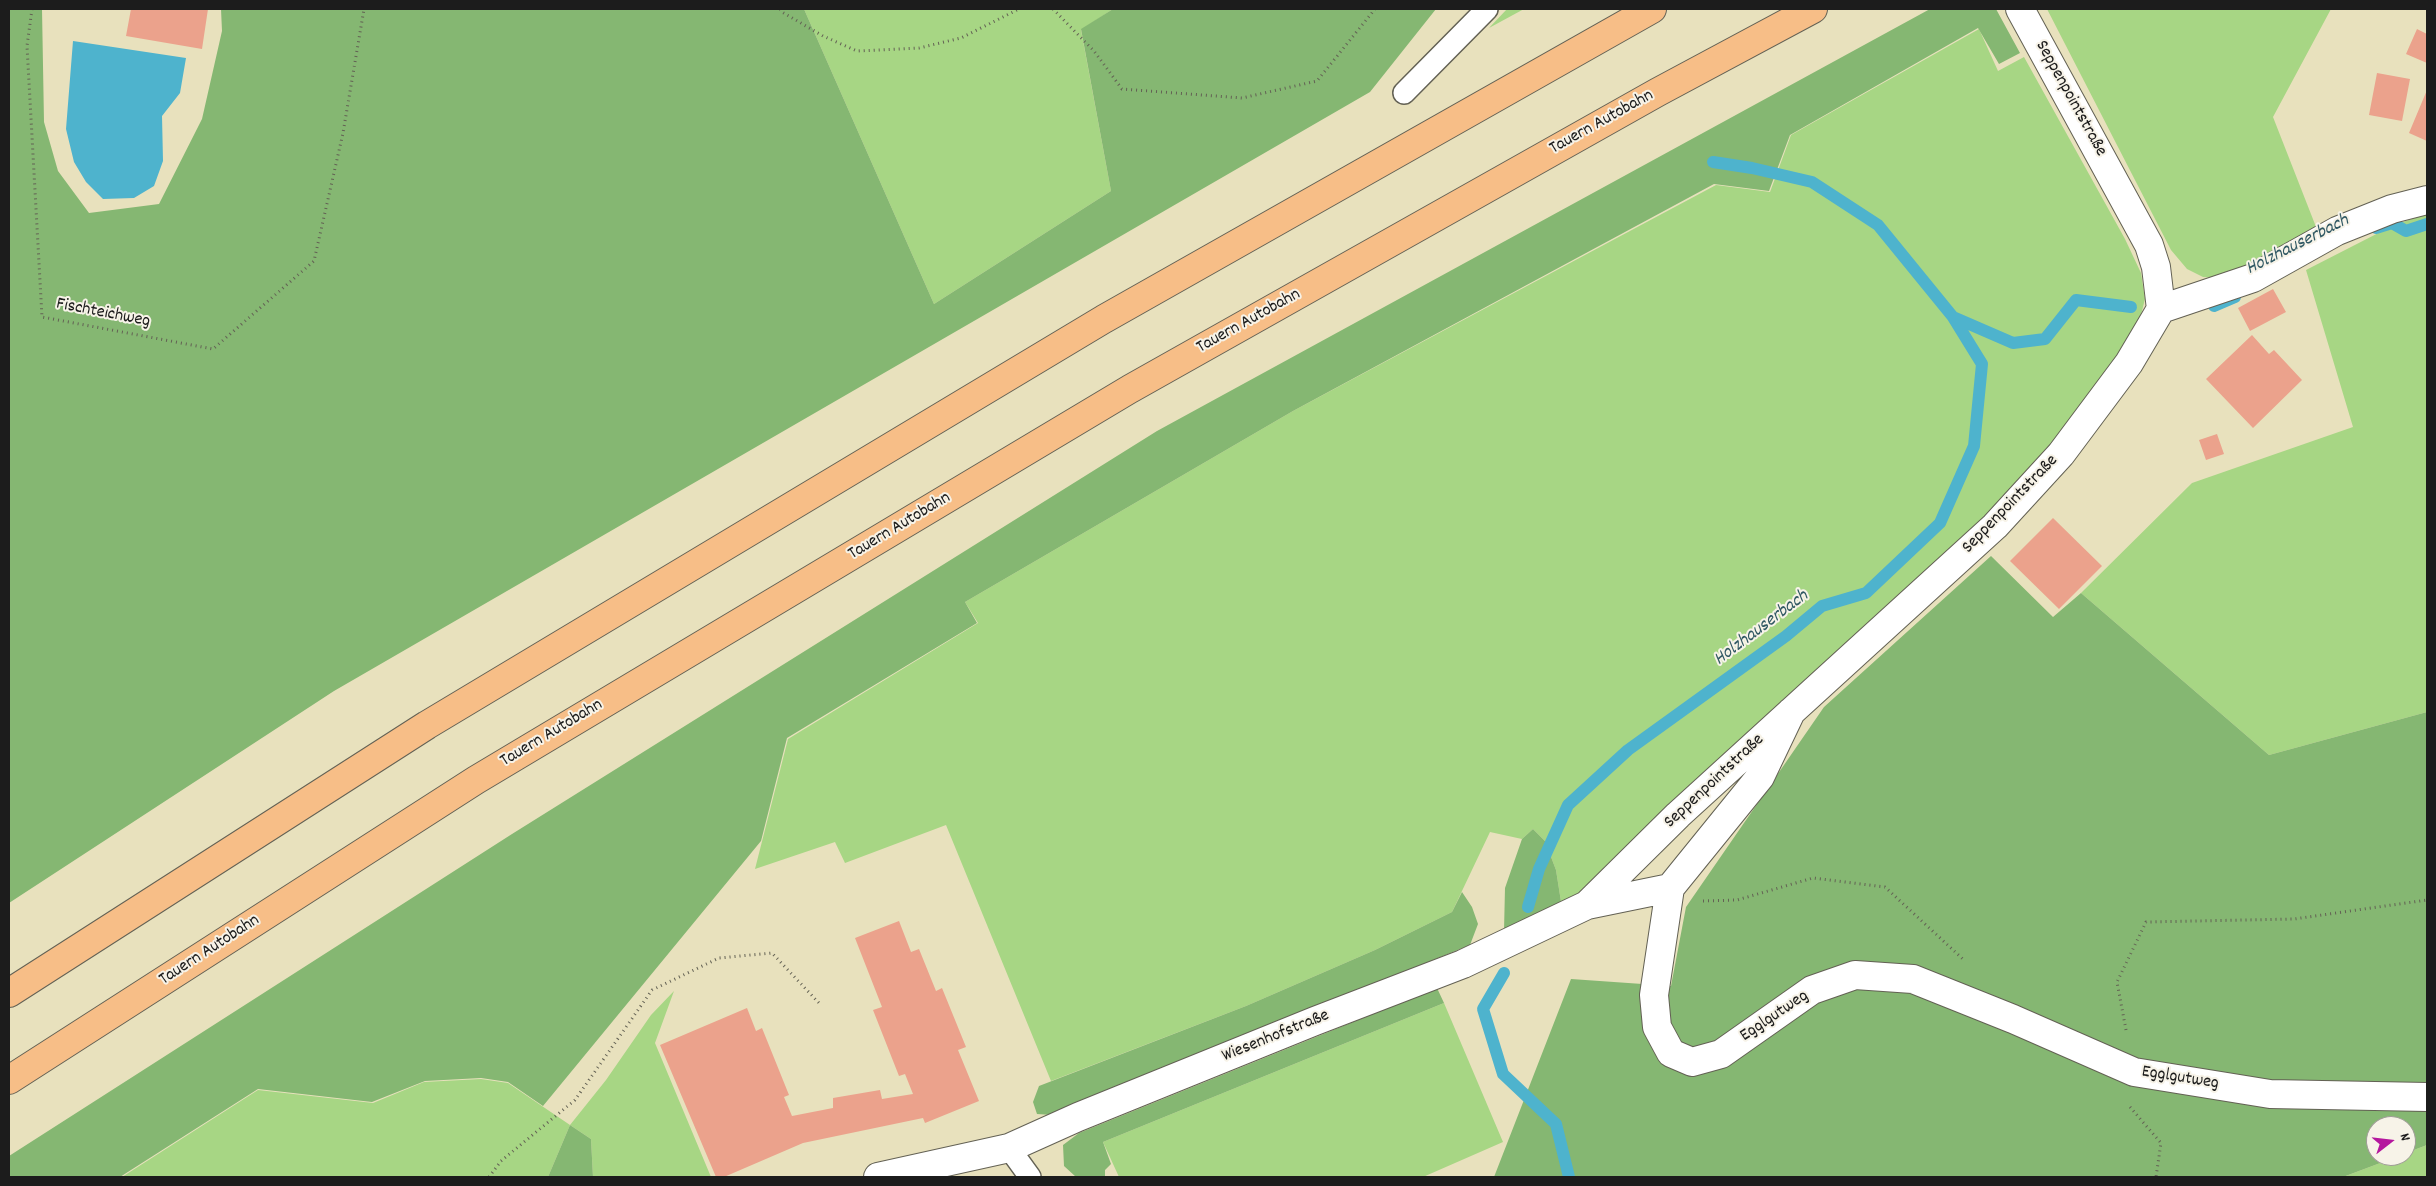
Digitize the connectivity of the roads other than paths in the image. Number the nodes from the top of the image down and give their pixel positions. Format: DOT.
graph roads {
  1 [pos="1487,9"];
  2 [pos="1652,9"];
  3 [pos="1812,9"];
  4 [pos="2020,9"];
  5 [pos="1404,93"];
  6 [pos="2427,200"];
  7 [pos="2161,308"];
  8 [pos="1792,712"];
  9 [pos="1669,895"];
  10 [pos="1587,905"];
  11 [pos="9,993"];
  12 [pos="9,1080"];
  13 [pos="2427,1097"];
  14 [pos="1009,1148"];
  15 [pos="878,1177"];
  16 [pos="1030,1177"];
  1 -- 5 [label="lane"];
  2 -- 11 [label="highway"];
  3 -- 12 [label="highway, Tauern Autobahn"];
  4 -- 7 [label="street, Seppenpointstraße"];
  6 -- 7 [label="street"];
  7 -- 8 [label="street, Seppenpointstraße"];
  8 -- 9 [label="street"];
  8 -- 10 [label="street, Seppenpointstraße"];
  9 -- 10 [label="street, Wiesenhofstraße"];
  9 -- 13 [label="street, Egglgutweg"];
  10 -- 14 [label="street, Wiesenhofstraße"];
  14 -- 15 [label="street, Wiesenhofstraße"];
  14 -- 16 [label="lane"];
}
